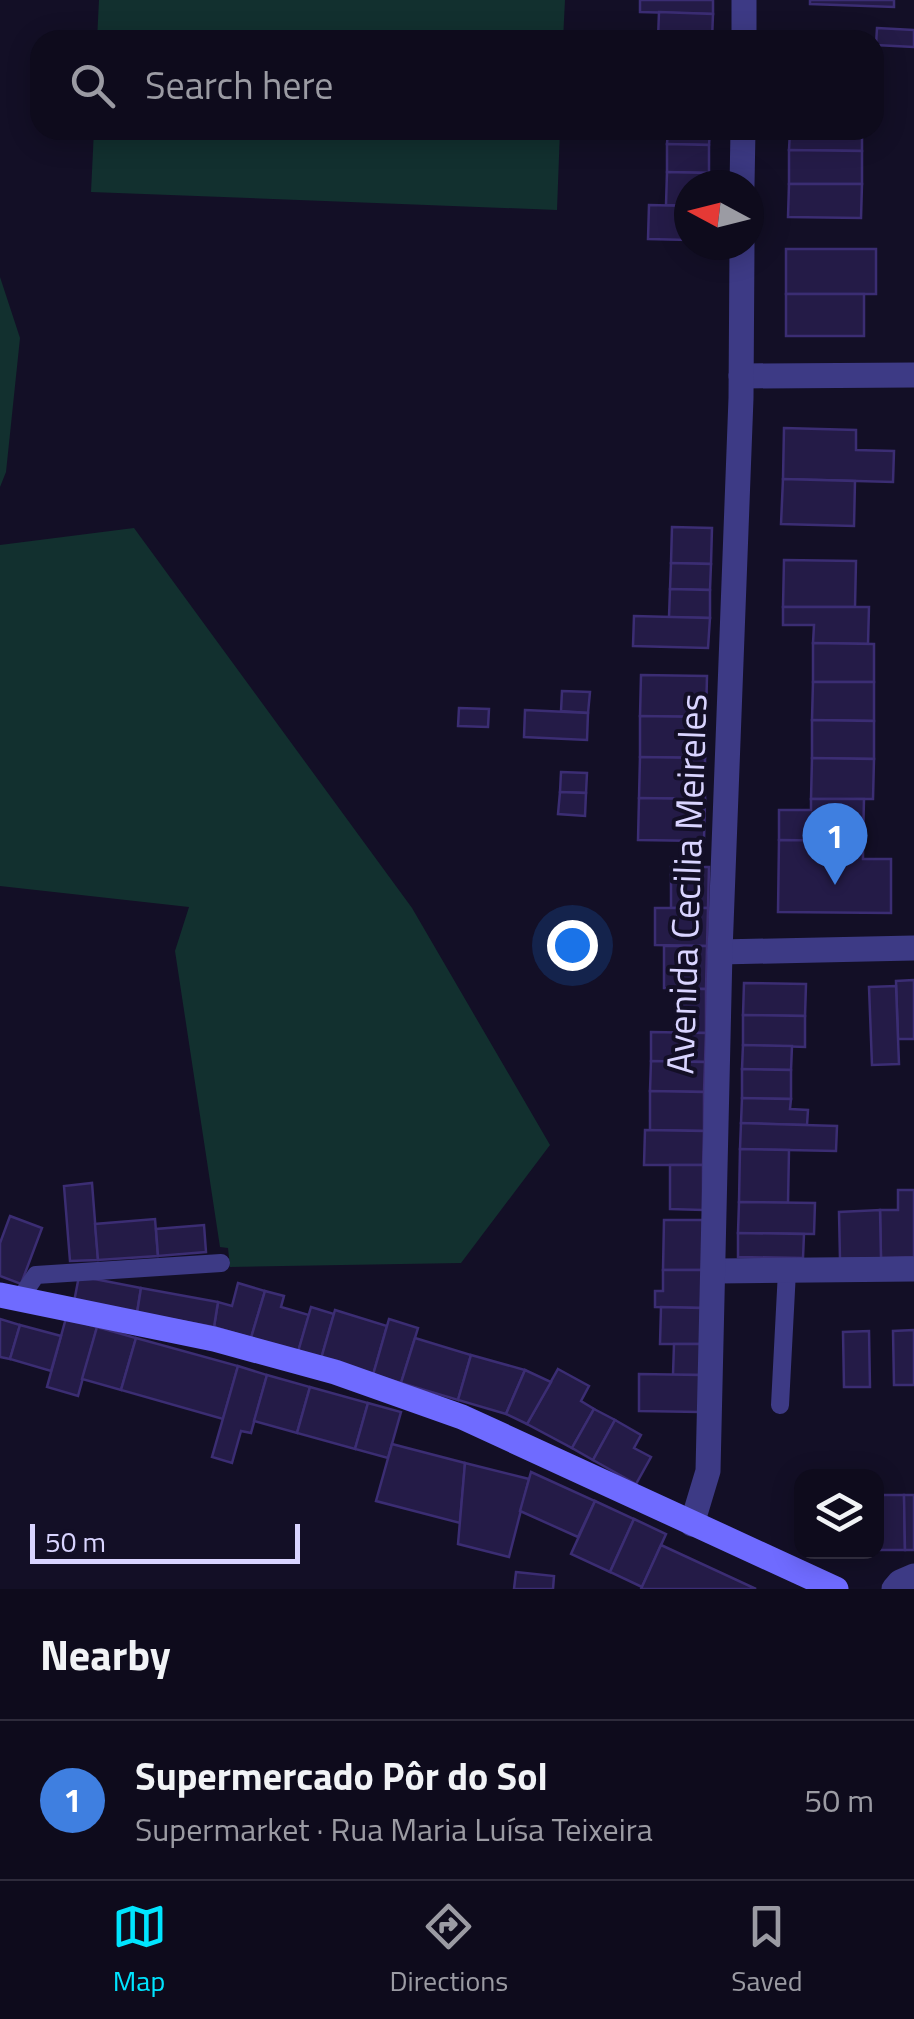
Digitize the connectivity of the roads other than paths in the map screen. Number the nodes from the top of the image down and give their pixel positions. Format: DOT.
graph roads {
  1 [pos="744,0"];
  2 [pos="744,30"];
  3 [pos="743,140"];
  4 [pos="742,170"];
  5 [pos="742,260"];
  6 [pos="914,375"];
  7 [pos="741,376"];
  8 [pos="914,948"];
  9 [pos="720,952"];
  10 [pos="221,1263"];
  11 [pos="914,1269"];
  12 [pos="787,1271"];
  13 [pos="716,1272"];
  14 [pos="10,1298"];
  15 [pos="780,1405"];
  16 [pos="692,1524"];
  17 [pos="914,1576"];
  18 [pos="836,1589"];
  19 [pos="894,1589"];
  1 -- 2 [label="street"];
  3 -- 4 [label="street"];
  5 -- 7 [label="street, Avenida Cecilia Meireles"];
  6 -- 7 [label="street"];
  7 -- 9 [label="street, Avenida Cecilia Meireles"];
  8 -- 9 [label="street"];
  9 -- 13 [label="street, Avenida Cecilia Meireles"];
  10 -- 14 [label="lane"];
  11 -- 12 [label="street"];
  12 -- 13 [label="street"];
  12 -- 15 [label="lane"];
  13 -- 16 [label="street, Avenida Cecilia Meireles"];
  14 -- 16 [label="street"];
  16 -- 18 [label="street"];
  17 -- 19 [label="street"];
}
